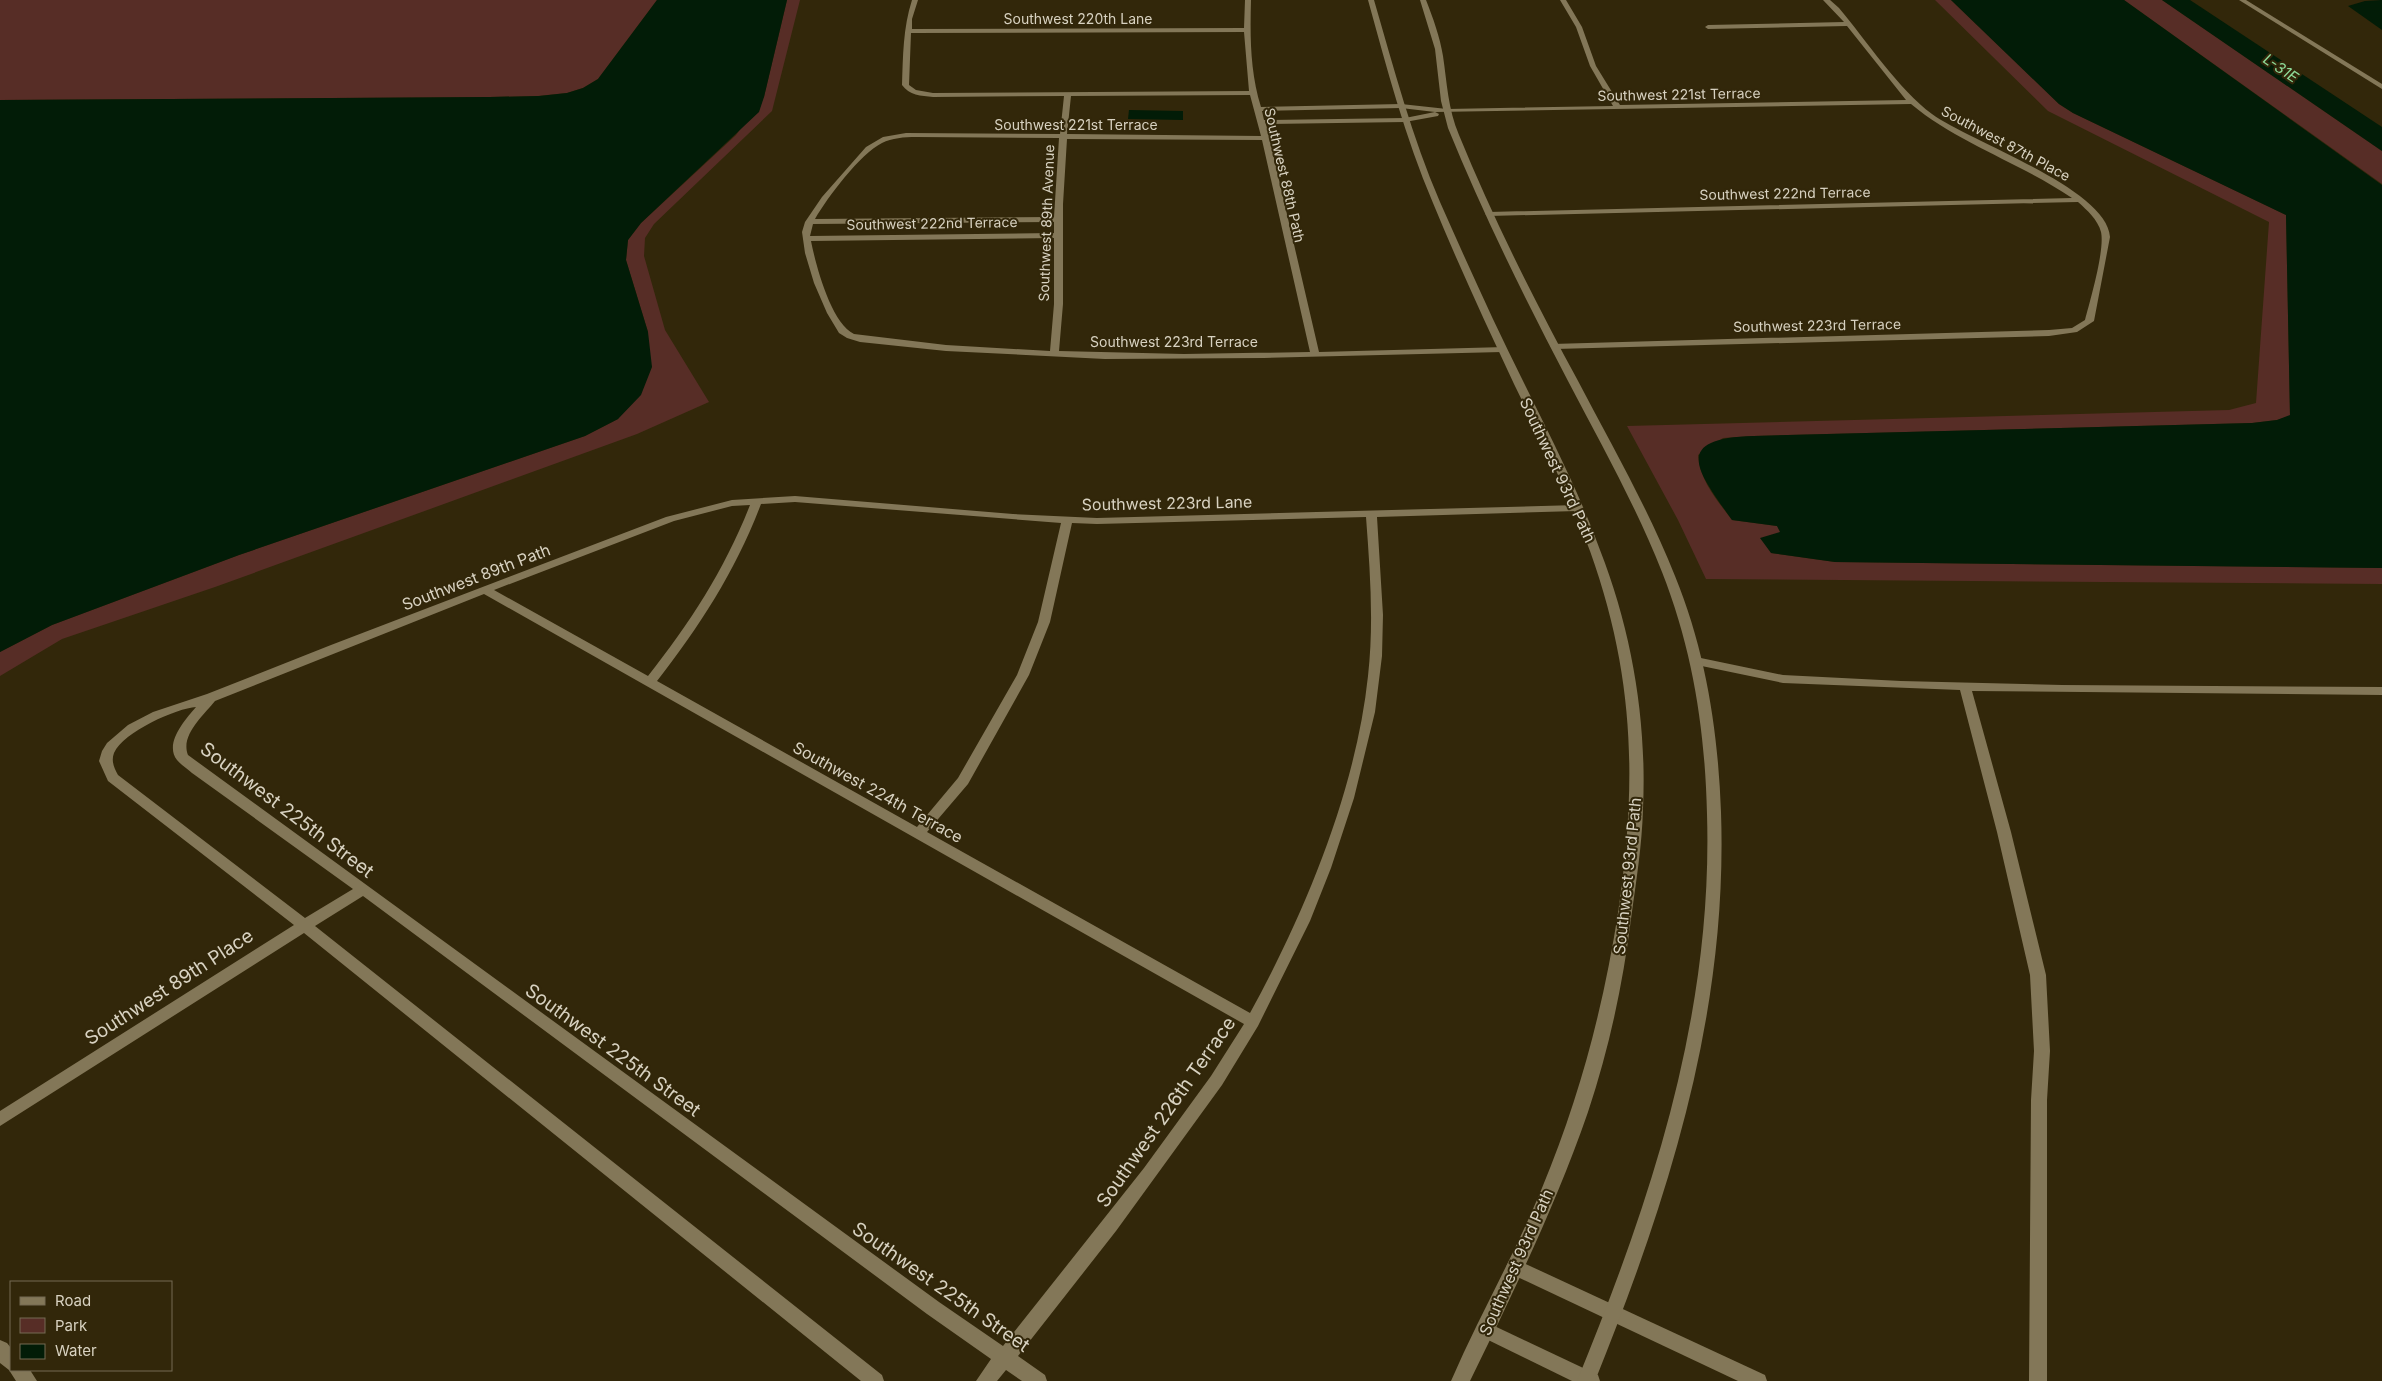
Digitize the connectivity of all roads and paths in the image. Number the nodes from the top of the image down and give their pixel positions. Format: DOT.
graph roads {
  1 [pos="914,0"];
  2 [pos="1248,0"];
  3 [pos="1371,0"];
  4 [pos="1423,0"];
  5 [pos="1563,0"];
  6 [pos="1826,0"];
  7 [pos="2242,0"];
  8 [pos="1849,24"];
  9 [pos="1708,27"];
  10 [pos="1247,30"];
  11 [pos="908,31"];
  12 [pos="2382,87"];
  13 [pos="1253,93"];
  14 [pos="1068,94"];
  15 [pos="1912,102"];
  16 [pos="1401,106"];
  17 [pos="1618,108"];
  18 [pos="1257,109"];
  19 [pos="1447,111"];
  20 [pos="1405,120"];
  21 [pos="1261,122"];
  22 [pos="1064,136"];
  23 [pos="1266,138"];
  24 [pos="2082,200"];
  25 [pos="1489,214"];
  26 [pos="1058,219"];
  27 [pos="809,222"];
  28 [pos="1058,235"];
  29 [pos="806,239"];
  30 [pos="2080,328"];
  31 [pos="1555,346"];
  32 [pos="1502,349"];
  33 [pos="1054,354"];
  34 [pos="1315,354"];
  35 [pos="757,500"];
  36 [pos="1577,508"];
  37 [pos="1371,514"];
  38 [pos="1067,520"];
  39 [pos="487,591"];
  40 [pos="1696,661"];
  41 [pos="650,682"];
  42 [pos="1965,687"];
  43 [pos="2382,691"];
  44 [pos="210,698"];
  45 [pos="918,834"];
  46 [pos="362,890"];
  47 [pos="304,925"];
  48 [pos="1253,1022"];
  49 [pos="0,1119"];
  50 [pos="1514,1267"];
  51 [pos="1614,1313"];
  52 [pos="1486,1330"];
  53 [pos="0,1349"];
  54 [pos="1006,1357"];
  55 [pos="10,1361"];
  56 [pos="19,1371"];
  57 [pos="1588,1380"];
  58 [pos="28,1381"];
  59 [pos="875,1381"];
  60 [pos="985,1381"];
  61 [pos="1038,1381"];
  62 [pos="1460,1381"];
  63 [pos="1758,1381"];
  64 [pos="2038,1381"];
  1 -- 11 [label="street"];
  2 -- 10 [label="street, Southwest 88th Path"];
  3 -- 16 [label="street, Southwest 93rd Path"];
  4 -- 19 [label="street"];
  5 -- 17 [label="street"];
  6 -- 8 [label="street, Southwest 87th Place"];
  7 -- 12 [label="street"];
  8 -- 9 [label="street"];
  8 -- 15 [label="street, Southwest 87th Place"];
  10 -- 11 [label="street, Southwest 220th Lane"];
  10 -- 13 [label="street, Southwest 88th Path"];
  11 -- 14 [label="street, Southwest 221st Terrace"];
  13 -- 14 [label="street, Southwest 221st Terrace"];
  13 -- 18 [label="street, Southwest 88th Path"];
  14 -- 22 [label="street, Southwest 89th Avenue"];
  15 -- 17 [label="street, Southwest 221st Terrace"];
  15 -- 24 [label="street, Southwest 87th Place"];
  16 -- 18 [label="street, Southwest 221st Terrace"];
  16 -- 19 [label="street, Southwest 221st Terrace"];
  16 -- 20 [label="street, Southwest 93rd Path"];
  17 -- 19 [label="street, Southwest 221st Terrace"];
  18 -- 21 [label="street, Southwest 88th Path"];
  19 -- 20 [label="street, Southwest 221st Terrace"];
  19 -- 25 [label="street"];
  20 -- 21 [label="street, Southwest 221st Terrace"];
  20 -- 32 [label="street, Southwest 93rd Path"];
  21 -- 23 [label="street, Southwest 88th Path"];
  22 -- 23 [label="street, Southwest 221st Terrace"];
  22 -- 26 [label="street, Southwest 89th Avenue"];
  22 -- 27 [label="street, Southwest 221st Terrace"];
  23 -- 34 [label="street, Southwest 88th Path"];
  24 -- 25 [label="street, Southwest 222nd Terrace"];
  24 -- 30 [label="street, Southwest 87th Place"];
  25 -- 31 [label="street"];
  26 -- 27 [label="street, Southwest 222nd Terrace"];
  26 -- 28 [label="street, Southwest 89th Avenue"];
  27 -- 29 [label="street"];
  28 -- 29 [label="street, Southwest 222nd Terrace"];
  28 -- 33 [label="street, Southwest 89th Avenue"];
  29 -- 33 [label="street, Southwest 223rd Terrace"];
  30 -- 31 [label="street, Southwest 223rd Terrace"];
  31 -- 40 [label="street"];
  32 -- 34 [label="street, Southwest 223rd Terrace"];
  32 -- 36 [label="street, Southwest 93rd Path"];
  33 -- 34 [label="street, Southwest 223rd Terrace"];
  35 -- 38 [label="street, Southwest 223rd Lane"];
  35 -- 39 [label="street, Southwest 89th Path"];
  35 -- 41 [label="street"];
  36 -- 37 [label="street, Southwest 223rd Lane"];
  36 -- 50 [label="street, Southwest 93rd Path"];
  37 -- 38 [label="street, Southwest 223rd Lane"];
  37 -- 48 [label="street, Southwest 226th Terrace"];
  38 -- 45 [label="street"];
  39 -- 41 [label="street, Southwest 224th Terrace"];
  39 -- 44 [label="street, Southwest 89th Path"];
  40 -- 42 [label="street"];
  40 -- 51 [label="street"];
  41 -- 45 [label="street, Southwest 224th Terrace"];
  42 -- 43 [label="street"];
  42 -- 64 [label="street"];
  44 -- 46 [label="street, Southwest 225th Street"];
  44 -- 47 [label="street"];
  45 -- 48 [label="street, Southwest 224th Terrace"];
  46 -- 47 [label="street, Southwest 89th Place"];
  46 -- 54 [label="street, Southwest 225th Street"];
  47 -- 49 [label="street, Southwest 89th Place"];
  47 -- 59 [label="street"];
  48 -- 54 [label="street, Southwest 226th Terrace"];
  50 -- 51 [label="street"];
  50 -- 52 [label="street, Southwest 93rd Path"];
  51 -- 57 [label="street"];
  51 -- 63 [label="street"];
  52 -- 57 [label="street"];
  52 -- 62 [label="street, Southwest 93rd Path"];
  53 -- 55 [label="street"];
  54 -- 60 [label="street, Southwest 226th Terrace"];
  54 -- 61 [label="street, Southwest 225th Street"];
  56 -- 58 [label="street"];
}
